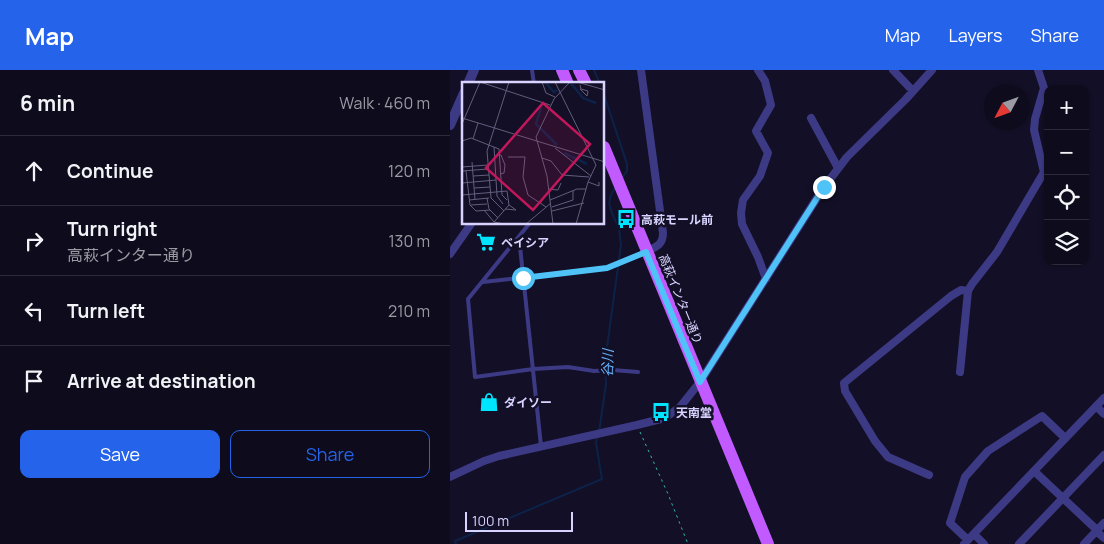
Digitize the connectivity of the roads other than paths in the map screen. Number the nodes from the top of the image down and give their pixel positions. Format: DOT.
graph roads {
  1 [pos="474,70"];
  2 [pos="539,70"];
  3 [pos="562,70"];
  4 [pos="571,70"];
  5 [pos="579,70"];
  6 [pos="641,70"];
  7 [pos="758,70"];
  8 [pos="893,70"];
  9 [pos="932,70"];
  10 [pos="1038,70"];
  11 [pos="533,71"];
  12 [pos="469,82"];
  13 [pos="567,82"];
  14 [pos="577,82"];
  15 [pos="585,82"];
  16 [pos="913,91"];
  17 [pos="462,98"];
  18 [pos="811,118"];
  19 [pos="450,125"];
  20 [pos="605,152"];
  21 [pos="838,168"];
  22 [pos="470,225"];
  23 [pos="528,225"];
  24 [pos="519,236"];
  25 [pos="646,252"];
  26 [pos="450,254"];
  27 [pos="523,278"];
  28 [pos="766,279"];
  29 [pos="483,282"];
  30 [pos="968,291"];
  31 [pos="533,369"];
  32 [pos="638,372"];
  33 [pos="960,372"];
  34 [pos="700,382"];
  35 [pos="1104,398"];
  36 [pos="1096,406"];
  37 [pos="1104,414"];
  38 [pos="1065,438"];
  39 [pos="541,446"];
  40 [pos="1104,455"];
  41 [pos="1034,471"];
  42 [pos="929,475"];
  43 [pos="450,477"];
  44 [pos="1063,498"];
  45 [pos="1104,523"];
  46 [pos="1096,530"];
  47 [pos="1104,538"];
  48 [pos="968,539"];
  49 [pos="768,544"];
  50 [pos="984,544"];
  51 [pos="1019,544"];
  52 [pos="1084,544"];
  1 -- 12 [label="street"];
  2 -- 11 [label="lane"];
  3 -- 13 [label="main road"];
  4 -- 14 [label="main road"];
  5 -- 15 [label="main road"];
  6 -- 25 [label="street"];
  7 -- 28 [label="street"];
  8 -- 16 [label="street"];
  9 -- 16 [label="street"];
  10 -- 30 [label="street"];
  16 -- 21 [label="street"];
  17 -- 19 [label="street"];
  18 -- 21 [label="street"];
  20 -- 25 [label="main road, 高萩インター通り"];
  21 -- 28 [label="street"];
  22 -- 26 [label="street"];
  23 -- 24 [label="lane"];
  24 -- 27 [label="lane"];
  24 -- 29 [label="lane"];
  25 -- 27 [label="lane"];
  25 -- 34 [label="main road, 高萩インター通り"];
  27 -- 29 [label="lane"];
  27 -- 31 [label="lane"];
  28 -- 34 [label="street"];
  29 -- 31 [label="lane"];
  30 -- 33 [label="street"];
  30 -- 42 [label="street"];
  31 -- 32 [label="lane"];
  31 -- 39 [label="lane"];
  34 -- 39 [label="street"];
  34 -- 49 [label="main road, 高萩インター通り"];
  35 -- 36 [label="street"];
  36 -- 37 [label="street"];
  36 -- 38 [label="street"];
  38 -- 41 [label="street"];
  38 -- 48 [label="street"];
  39 -- 43 [label="street"];
  40 -- 44 [label="street"];
  41 -- 44 [label="street"];
  41 -- 48 [label="street"];
  44 -- 46 [label="street"];
  44 -- 51 [label="street"];
  45 -- 46 [label="street"];
  46 -- 47 [label="street"];
  46 -- 52 [label="street"];
  48 -- 50 [label="street"];
}
